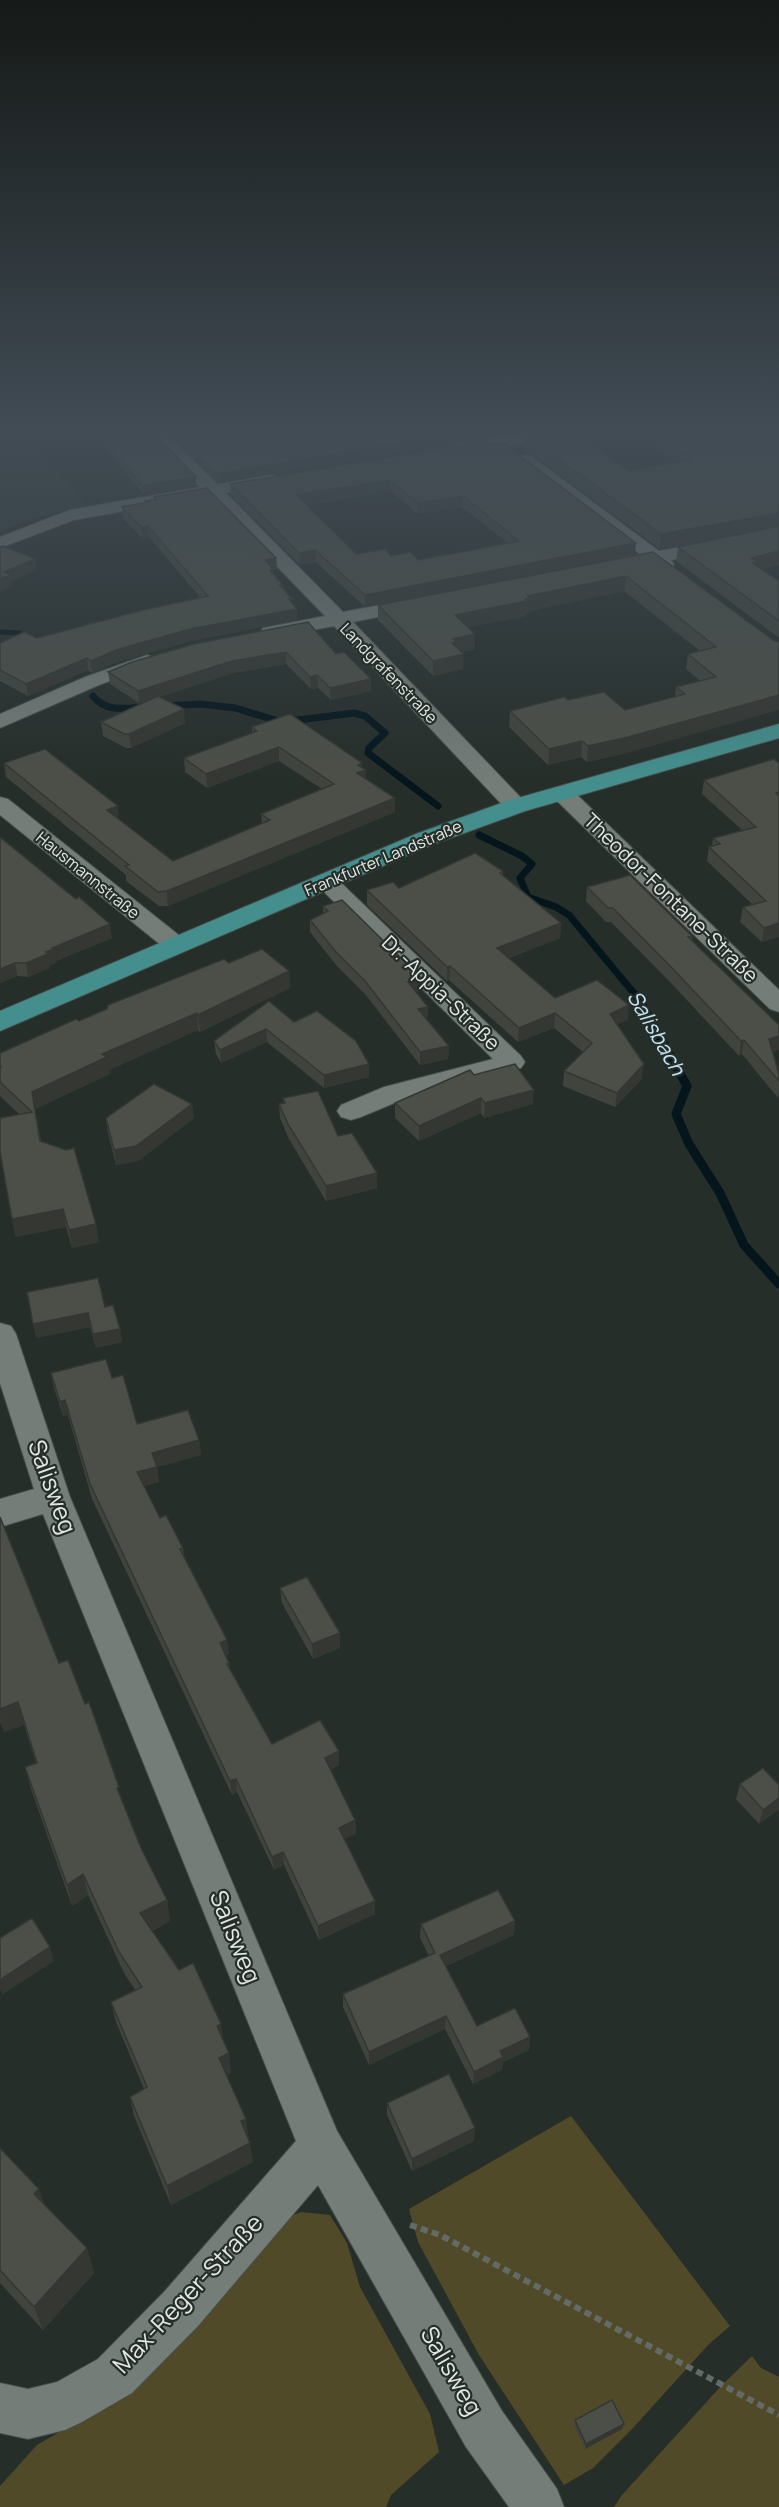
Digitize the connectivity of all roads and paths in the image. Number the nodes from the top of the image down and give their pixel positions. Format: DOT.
graph roads {
  1 [pos="269,548"];
  2 [pos="644,548"];
  3 [pos="702,548"];
  4 [pos="656,557"];
  5 [pos="598,569"];
  6 [pos="675,572"];
  7 [pos="433,601"];
  8 [pos="339,619"];
  9 [pos="255,635"];
  10 [pos="169,654"];
  11 [pos="0,722"];
  12 [pos="779,731"];
  13 [pos="562,793"];
  14 [pos="0,804"];
  15 [pos="516,806"];
  16 [pos="326,881"];
  17 [pos="176,945"];
  18 [pos="779,1004"];
  19 [pos="0,1022"];
  20 [pos="351,1111"];
  21 [pos="0,1334"];
  22 [pos="53,1497"];
  23 [pos="0,1514"];
  24 [pos="321,2147"];
  25 [pos="355,2206"];
  26 [pos="0,2408"];
  27 [pos="779,2415"];
  28 [pos="539,2507"];
  1 -- 8 [label="street, Landgrafenstraße"];
  2 -- 4 [label="street"];
  3 -- 4 [label="street"];
  4 -- 5 [label="street"];
  4 -- 6 [label="street"];
  7 -- 8 [label="street"];
  8 -- 9 [label="street"];
  8 -- 15 [label="street, Landgrafenstraße"];
  10 -- 11 [label="street"];
  12 -- 13 [label="main road, Frankfurter Landstraße"];
  13 -- 15 [label="main road, Frankfurter Landstraße"];
  13 -- 18 [label="street, Theodor-Fontane-Straße"];
  14 -- 17 [label="street, Hausmannstraße"];
  15 -- 16 [label="main road, Frankfurter Landstraße"];
  16 -- 17 [label="main road, Frankfurter Landstraße"];
  16 -- 20 [label="street, Dr.-Appia-Straße"];
  17 -- 19 [label="main road, Frankfurter Landstraße"];
  21 -- 22 [label="street, Salisweg"];
  22 -- 23 [label="street"];
  22 -- 24 [label="street, Salisweg"];
  24 -- 25 [label="street, Salisweg"];
  24 -- 26 [label="street, Max-Reger-Straße"];
  25 -- 27 [label="path"];
  25 -- 28 [label="street, Salisweg"];
}
